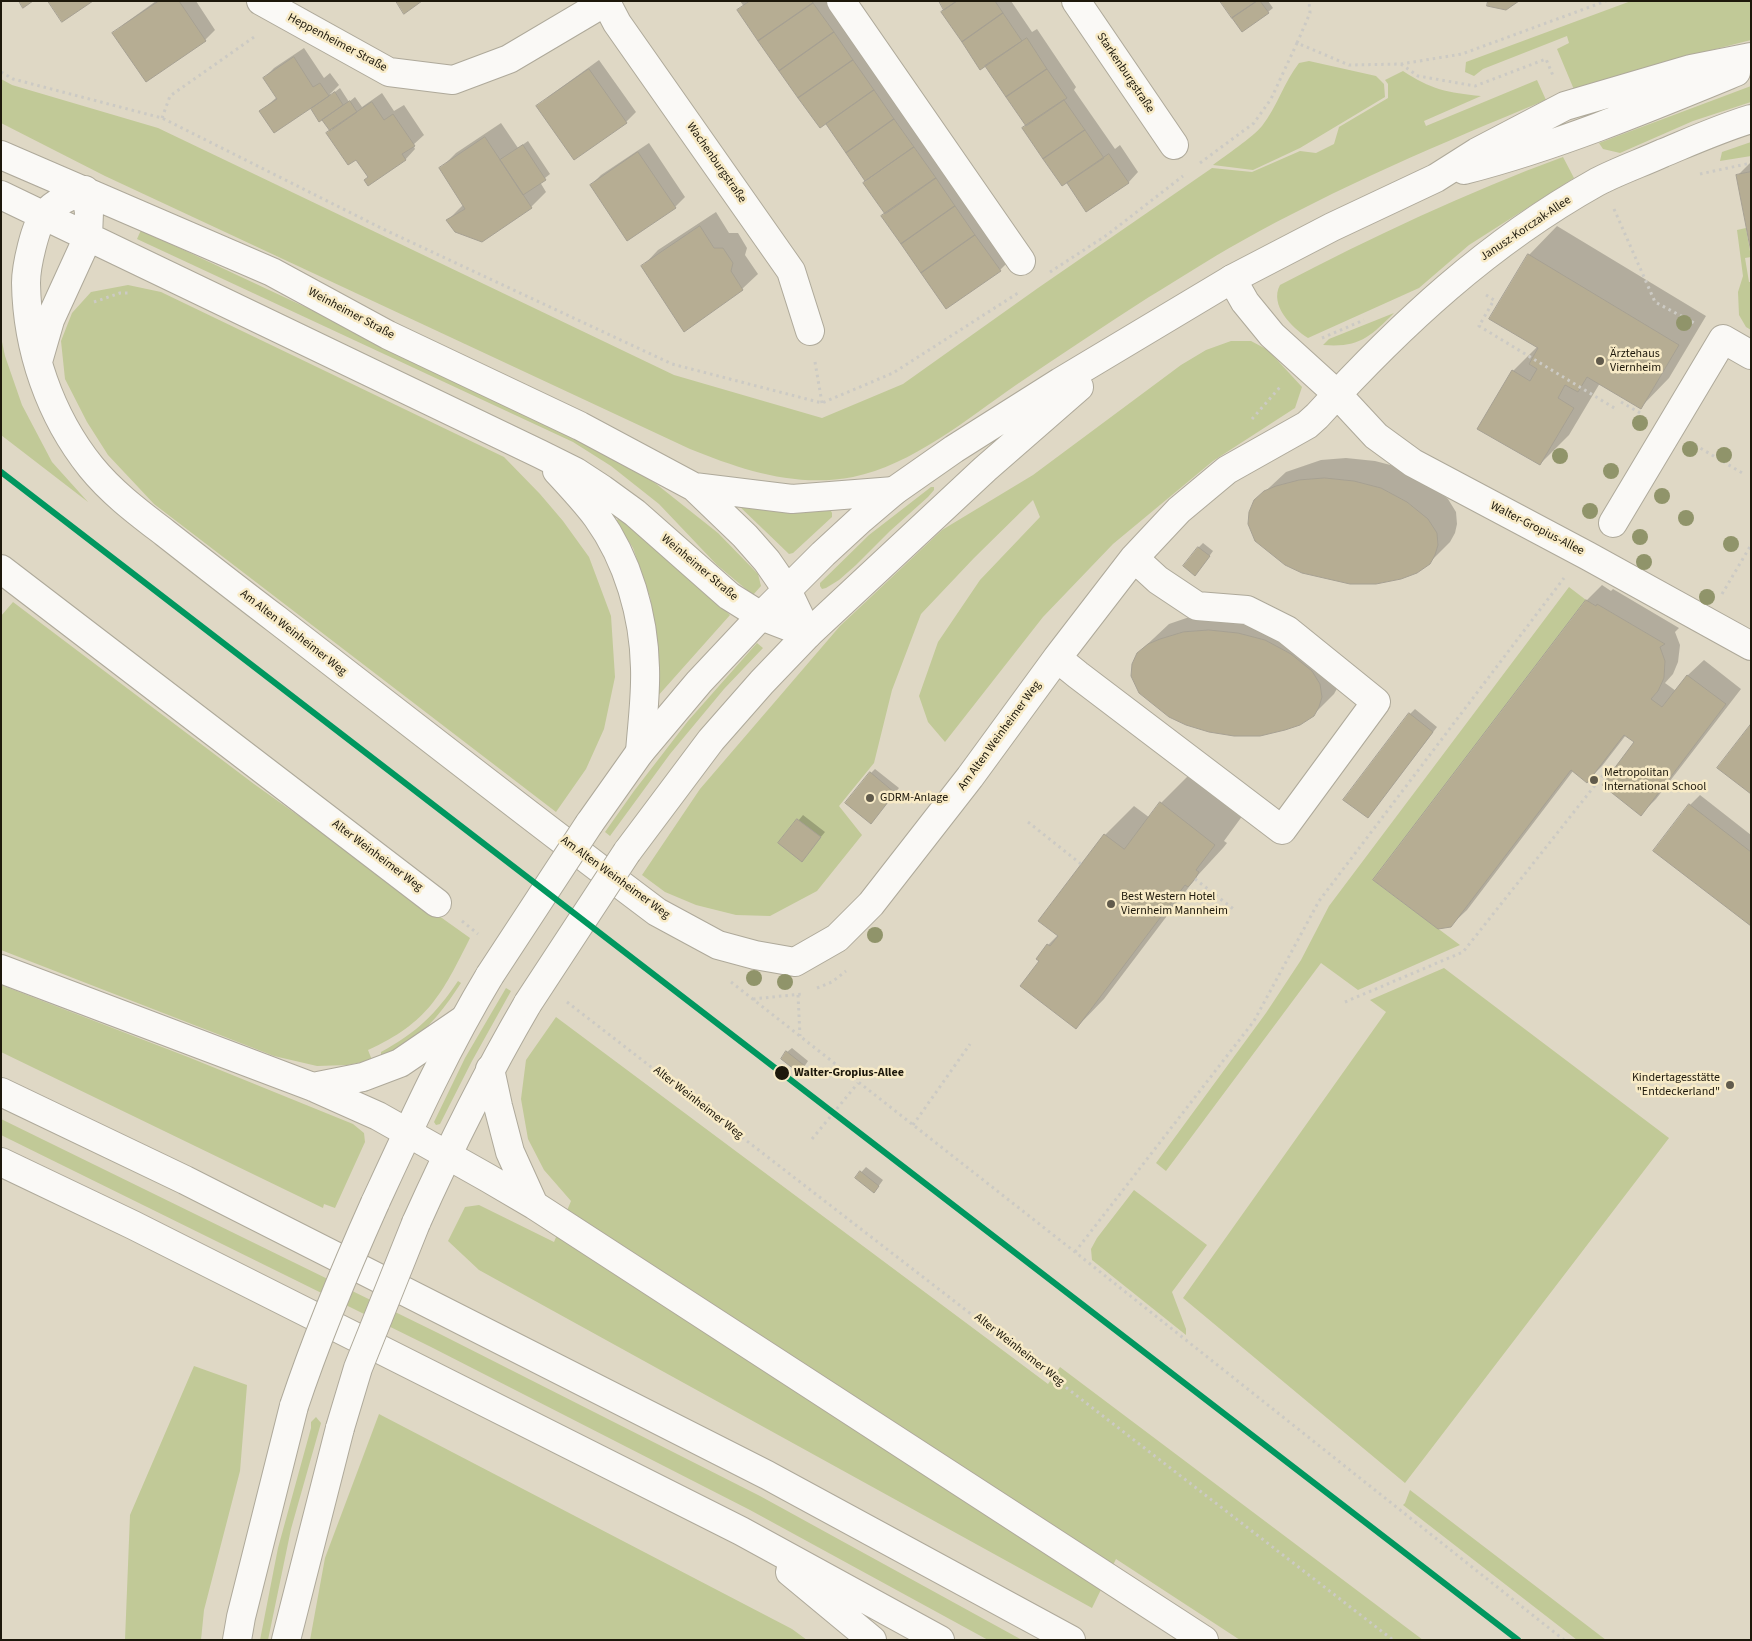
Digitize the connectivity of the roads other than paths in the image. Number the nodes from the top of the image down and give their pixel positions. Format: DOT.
graph roads {
  1 [pos="840,1"];
  2 [pos="1076,1"];
  3 [pos="607,2"];
  4 [pos="276,5"];
  5 [pos="1751,58"];
  6 [pos="1751,66"];
  7 [pos="1751,119"];
  8 [pos="1174,145"];
  9 [pos="1,155"];
  10 [pos="1436,178"];
  11 [pos="85,190"];
  12 [pos="1,195"];
  13 [pos="43,215"];
  14 [pos="88,237"];
  15 [pos="1022,261"];
  16 [pos="1232,279"];
  17 [pos="810,331"];
  18 [pos="1140,335"];
  19 [pos="1751,355"];
  20 [pos="38,362"];
  21 [pos="1337,394"];
  22 [pos="540,454"];
  23 [pos="694,487"];
  24 [pos="894,491"];
  25 [pos="1613,523"];
  26 [pos="1134,558"];
  27 [pos="1,569"];
  28 [pos="787,590"];
  29 [pos="761,616"];
  30 [pos="808,634"];
  31 [pos="1751,646"];
  32 [pos="1057,658"];
  33 [pos="640,752"];
  34 [pos="437,903"];
  35 [pos="1,969"];
  36 [pos="463,1020"];
  37 [pos="490,1069"];
  38 [pos="313,1087"];
  39 [pos="1,1092"];
  40 [pos="408,1132"];
  41 [pos="447,1154"];
  42 [pos="1,1162"];
  43 [pos="534,1205"];
  44 [pos="741,1531"];
  45 [pos="237,1640"];
  46 [pos="286,1640"];
  47 [pos="872,1640"];
  48 [pos="940,1640"];
  49 [pos="1071,1640"];
  50 [pos="1204,1640"];
  1 -- 15 [label="main road"];
  2 -- 8 [label="main road, Starkenburgstraße"];
  3 -- 4 [label="main road, Heppenheimer Straße"];
  3 -- 17 [label="main road, Wachenburgstraße"];
  5 -- 10 [label="main road"];
  6 -- 10 [label="main road"];
  7 -- 21 [label="main road, Janusz-Korczak-Allee"];
  9 -- 11 [label="main road, Weinheimer Straße"];
  10 -- 16 [label="main road"];
  11 -- 13 [label="main road"];
  11 -- 14 [label="main road"];
  11 -- 23 [label="main road, Weinheimer Straße"];
  12 -- 13 [label="main road, Weinheimer Straße"];
  13 -- 14 [label="main road, Weinheimer Straße"];
  13 -- 20 [label="main road, Am Alten Weinheimer Weg"];
  14 -- 20 [label="main road"];
  14 -- 22 [label="main road, Weinheimer Straße"];
  16 -- 18 [label="main road"];
  16 -- 21 [label="main road, Walter-Gropius-Allee"];
  18 -- 24 [label="main road"];
  18 -- 30 [label="main road"];
  19 -- 25 [label="main road"];
  20 -- 32 [label="main road, Am Alten Weinheimer Weg"];
  21 -- 26 [label="main road, Am Alten Weinheimer Weg"];
  21 -- 31 [label="main road, Walter-Gropius-Allee"];
  22 -- 29 [label="main road, Weinheimer Straße"];
  22 -- 33 [label="main road, Weinheimer Straße"];
  23 -- 24 [label="main road, Weinheimer Straße"];
  23 -- 28 [label="main road, Weinheimer Straße"];
  24 -- 28 [label="main road"];
  26 -- 32 [label="main road, Am Alten Weinheimer Weg"];
  26 -- 32 [label="main road"];
  27 -- 34 [label="main road, Alter Weinheimer Weg"];
  28 -- 29 [label="main road"];
  28 -- 30 [label="main road, Weinheimer Straße"];
  29 -- 30 [label="main road, Weinheimer Straße"];
  29 -- 33 [label="main road"];
  30 -- 37 [label="main road, bridge"];
  33 -- 36 [label="main road, bridge"];
  35 -- 38 [label="main road"];
  36 -- 38 [label="main road"];
  36 -- 40 [label="main road"];
  37 -- 41 [label="main road"];
  37 -- 43 [label="main road"];
  38 -- 40 [label="main road"];
  39 -- 49 [label="main road"];
  40 -- 41 [label="main road"];
  40 -- 45 [label="main road, bridge"];
  41 -- 43 [label="main road"];
  41 -- 46 [label="main road, bridge"];
  42 -- 44 [label="main road"];
  43 -- 50 [label="main road"];
  44 -- 47 [label="main road"];
  44 -- 48 [label="main road"];
}
